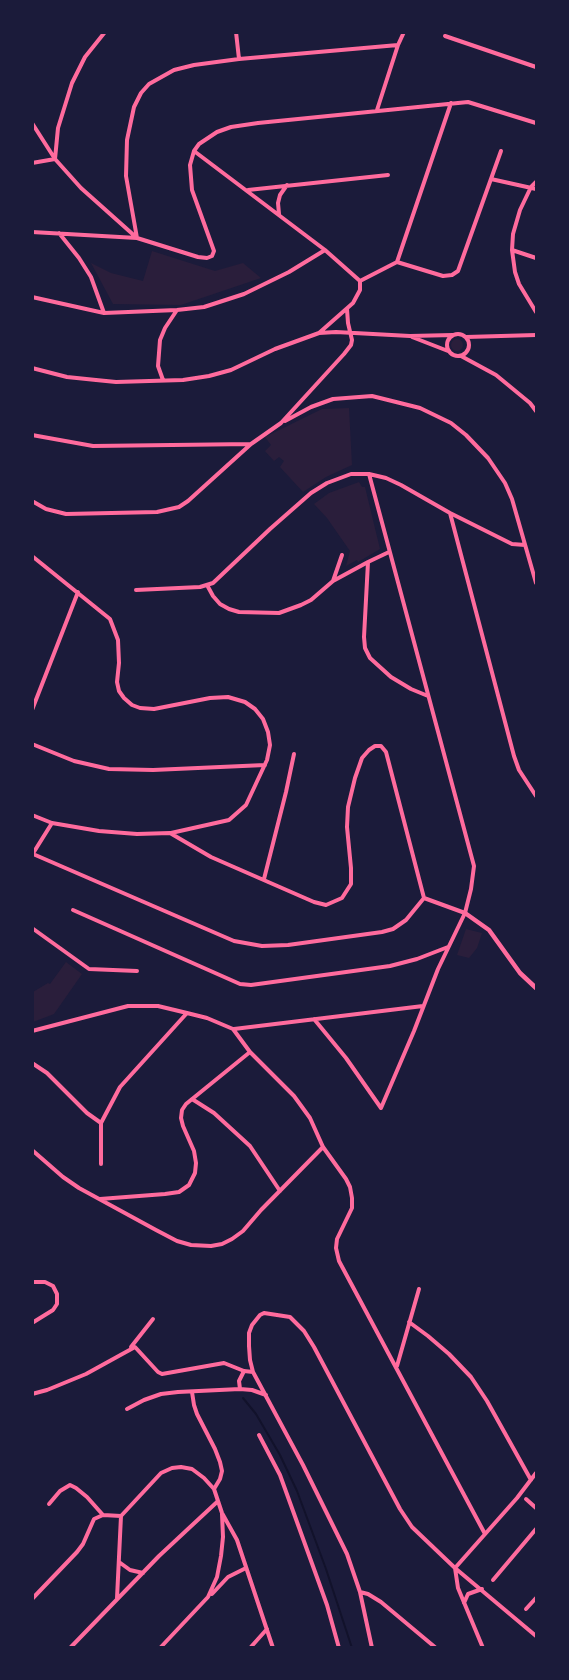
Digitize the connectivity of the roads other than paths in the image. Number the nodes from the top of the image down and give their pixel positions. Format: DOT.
graph roads {
  1 [pos="105,32"];
  2 [pos="236,32"];
  3 [pos="404,32"];
  4 [pos="445,36"];
  5 [pos="398,45"];
  6 [pos="239,59"];
  7 [pos="536,67"];
  8 [pos="451,103"];
  9 [pos="377,110"];
  10 [pos="32,123"];
  11 [pos="536,123"];
  12 [pos="194,151"];
  13 [pos="501,151"];
  14 [pos="55,159"];
  15 [pos="32,163"];
  16 [pos="388,175"];
  17 [pos="491,179"];
  18 [pos="536,182"];
  19 [pos="287,185"];
  20 [pos="531,187"];
  21 [pos="536,189"];
  22 [pos="248,190"];
  23 [pos="279,214"];
  24 [pos="32,232"];
  25 [pos="59,233"];
  26 [pos="136,238"];
  27 [pos="325,250"];
  28 [pos="512,250"];
  29 [pos="536,258"];
  30 [pos="398,262"];
  31 [pos="360,281"];
  32 [pos="32,297"];
  33 [pos="347,309"];
  34 [pos="177,310"];
  35 [pos="104,312"];
  36 [pos="536,312"];
  37 [pos="352,332"];
  38 [pos="319,333"];
  39 [pos="454,335"];
  40 [pos="410,336"];
  41 [pos="536,336"];
  42 [pos="466,337"];
  43 [pos="449,351"];
  44 [pos="462,356"];
  45 [pos="32,368"];
  46 [pos="163,380"];
  47 [pos="530,403"];
  48 [pos="536,403"];
  49 [pos="536,411"];
  50 [pos="280,423"];
  51 [pos="32,435"];
  52 [pos="251,444"];
  53 [pos="369,474"];
  54 [pos="32,501"];
  55 [pos="450,513"];
  56 [pos="525,545"];
  57 [pos="389,552"];
  58 [pos="342,555"];
  59 [pos="32,556"];
  60 [pos="368,562"];
  61 [pos="333,581"];
  62 [pos="536,583"];
  63 [pos="207,585"];
  64 [pos="136,590"];
  65 [pos="78,592"];
  66 [pos="428,696"];
  67 [pos="32,710"];
  68 [pos="32,744"];
  69 [pos="294,754"];
  70 [pos="265,765"];
  71 [pos="536,796"];
  72 [pos="32,815"];
  73 [pos="52,823"];
  74 [pos="170,833"];
  75 [pos="33,854"];
  76 [pos="264,879"];
  77 [pos="424,898"];
  78 [pos="73,910"];
  79 [pos="465,913"];
  80 [pos="32,928"];
  81 [pos="448,947"];
  82 [pos="137,971"];
  83 [pos="536,988"];
  84 [pos="422,1006"];
  85 [pos="187,1012"];
  86 [pos="314,1020"];
  87 [pos="234,1029"];
  88 [pos="32,1031"];
  89 [pos="250,1052"];
  90 [pos="32,1063"];
  91 [pos="192,1099"];
  92 [pos="101,1123"];
  93 [pos="323,1147"];
  94 [pos="32,1150"];
  95 [pos="101,1164"];
  96 [pos="280,1191"];
  97 [pos="98,1199"];
  98 [pos="32,1282"];
  99 [pos="419,1289"];
  100 [pos="153,1319"];
  101 [pos="409,1322"];
  102 [pos="32,1323"];
  103 [pos="132,1347"];
  104 [pos="397,1367"];
  105 [pos="244,1371"];
  106 [pos="253,1372"];
  107 [pos="240,1389"];
  108 [pos="192,1392"];
  109 [pos="32,1394"];
  110 [pos="266,1395"];
  111 [pos="127,1409"];
  112 [pos="260,1435"];
  113 [pos="536,1473"];
  114 [pos="531,1480"];
  115 [pos="214,1489"];
  116 [pos="526,1499"];
  117 [pos="217,1502"];
  118 [pos="49,1504"];
  119 [pos="536,1508"];
  120 [pos="222,1513"];
  121 [pos="103,1514"];
  122 [pos="121,1516"];
  123 [pos="536,1529"];
  124 [pos="485,1534"];
  125 [pos="119,1562"];
  126 [pos="246,1568"];
  127 [pos="455,1568"];
  128 [pos="143,1573"];
  129 [pos="493,1580"];
  130 [pos="482,1589"];
  131 [pos="360,1592"];
  132 [pos="208,1597"];
  133 [pos="32,1598"];
  134 [pos="117,1598"];
  135 [pos="536,1598"];
  136 [pos="464,1603"];
  137 [pos="526,1610"];
  138 [pos="267,1629"];
  139 [pos="536,1636"];
  140 [pos="70,1648"];
  141 [pos="160,1648"];
  142 [pos="250,1648"];
  143 [pos="273,1648"];
  144 [pos="339,1648"];
  145 [pos="372,1648"];
  146 [pos="436,1648"];
  147 [pos="482,1648"];
  1 -- 14 [label="street"];
  2 -- 6 [label="street"];
  3 -- 5 [label="street"];
  4 -- 7 [label="street"];
  5 -- 6 [label="street"];
  5 -- 9 [label="street"];
  6 -- 26 [label="street"];
  8 -- 9 [label="street"];
  8 -- 11 [label="street"];
  8 -- 30 [label="street"];
  9 -- 12 [label="street"];
  10 -- 14 [label="street"];
  12 -- 22 [label="street"];
  12 -- 26 [label="street"];
  13 -- 17 [label="street"];
  14 -- 15 [label="street"];
  14 -- 26 [label="street"];
  16 -- 19 [label="street"];
  17 -- 20 [label="street"];
  17 -- 30 [label="street"];
  18 -- 20 [label="street"];
  19 -- 22 [label="street"];
  19 -- 23 [label="street"];
  20 -- 21 [label="street"];
  20 -- 28 [label="street"];
  22 -- 23 [label="street"];
  23 -- 27 [label="street"];
  24 -- 25 [label="street"];
  25 -- 26 [label="street"];
  25 -- 35 [label="street"];
  27 -- 31 [label="street"];
  27 -- 34 [label="street"];
  28 -- 29 [label="street"];
  28 -- 36 [label="street"];
  30 -- 31 [label="street"];
  31 -- 33 [label="street"];
  32 -- 35 [label="street"];
  33 -- 37 [label="street"];
  33 -- 38 [label="street"];
  34 -- 35 [label="street"];
  34 -- 46 [label="street"];
  37 -- 38 [label="street"];
  37 -- 40 [label="street"];
  37 -- 50 [label="street"];
  38 -- 46 [label="street"];
  39 -- 40 [label="street"];
  39 -- 42 [label="street"];
  39 -- 43 [label="street"];
  40 -- 43 [label="street"];
  41 -- 42 [label="street"];
  42 -- 44 [label="street"];
  43 -- 44 [label="street"];
  44 -- 47 [label="street"];
  45 -- 46 [label="street"];
  47 -- 48 [label="street"];
  47 -- 49 [label="street"];
  50 -- 52 [label="street"];
  50 -- 56 [label="street"];
  51 -- 52 [label="street"];
  52 -- 54 [label="street"];
  53 -- 55 [label="street"];
  53 -- 57 [label="street"];
  53 -- 63 [label="street"];
  55 -- 56 [label="street"];
  55 -- 71 [label="street"];
  56 -- 62 [label="street"];
  57 -- 60 [label="street"];
  57 -- 66 [label="street"];
  58 -- 61 [label="street"];
  59 -- 65 [label="street"];
  60 -- 61 [label="street"];
  60 -- 66 [label="street"];
  61 -- 63 [label="street"];
  63 -- 64 [label="street"];
  65 -- 67 [label="street"];
  65 -- 70 [label="street"];
  66 -- 79 [label="street"];
  68 -- 70 [label="street"];
  69 -- 76 [label="street"];
  70 -- 74 [label="street"];
  72 -- 73 [label="street"];
  73 -- 74 [label="street"];
  73 -- 75 [label="street"];
  74 -- 76 [label="street"];
  75 -- 77 [label="street"];
  76 -- 77 [label="street"];
  77 -- 79 [label="street"];
  78 -- 81 [label="street"];
  79 -- 81 [label="street"];
  79 -- 83 [label="street"];
  80 -- 82 [label="street"];
  81 -- 84 [label="street"];
  84 -- 86 [label="street"];
  84 -- 86 [label="street"];
  85 -- 87 [label="street"];
  85 -- 88 [label="street"];
  85 -- 92 [label="street"];
  86 -- 87 [label="street"];
  87 -- 89 [label="street"];
  89 -- 91 [label="street"];
  89 -- 93 [label="street"];
  90 -- 92 [label="street"];
  91 -- 96 [label="street"];
  91 -- 97 [label="street"];
  92 -- 95 [label="street"];
  93 -- 96 [label="street"];
  93 -- 104 [label="street"];
  94 -- 97 [label="street"];
  96 -- 97 [label="street"];
  98 -- 102 [label="street"];
  99 -- 101 [label="street"];
  100 -- 103 [label="street"];
  101 -- 104 [label="street"];
  101 -- 114 [label="street"];
  103 -- 105 [label="street"];
  103 -- 109 [label="street"];
  104 -- 124 [label="street"];
  105 -- 106 [label="street"];
  105 -- 107 [label="street"];
  106 -- 110 [label="street"];
  106 -- 127 [label="street"];
  107 -- 108 [label="street"];
  107 -- 110 [label="street"];
  108 -- 111 [label="street"];
  108 -- 115 [label="street"];
  110 -- 131 [label="street"];
  112 -- 144 [label="street"];
  113 -- 114 [label="street"];
  114 -- 124 [label="street"];
  115 -- 117 [label="street"];
  115 -- 122 [label="street"];
  116 -- 119 [label="street"];
  117 -- 120 [label="street"];
  117 -- 128 [label="street"];
  118 -- 121 [label="street"];
  120 -- 126 [label="street"];
  120 -- 132 [label="street"];
  121 -- 122 [label="street"];
  121 -- 133 [label="street"];
  122 -- 125 [label="street"];
  123 -- 129 [label="street"];
  124 -- 127 [label="street"];
  125 -- 128 [label="street"];
  125 -- 134 [label="street"];
  126 -- 132 [label="street"];
  126 -- 138 [label="street"];
  127 -- 130 [label="street"];
  127 -- 136 [label="street"];
  128 -- 134 [label="street"];
  130 -- 136 [label="street"];
  130 -- 139 [label="street"];
  131 -- 145 [label="street"];
  131 -- 146 [label="street"];
  132 -- 141 [label="street"];
  134 -- 140 [label="street"];
  135 -- 137 [label="street"];
  136 -- 147 [label="street"];
  138 -- 142 [label="street"];
  138 -- 143 [label="street"];
}
